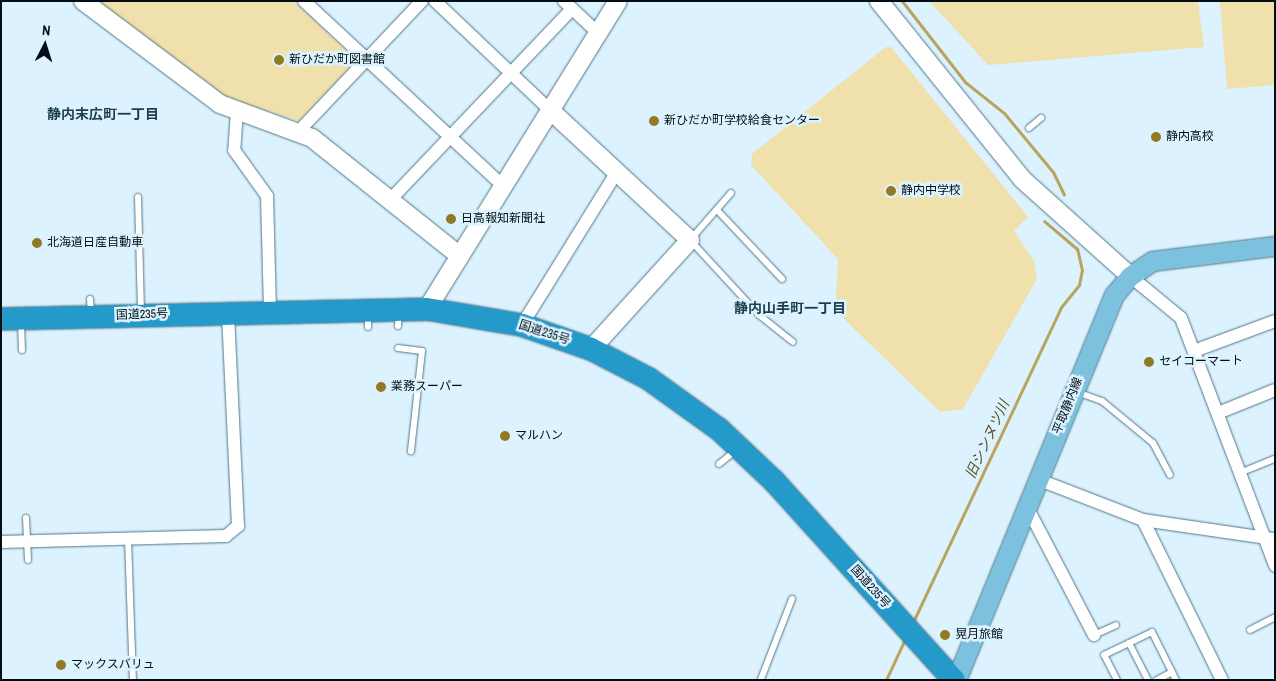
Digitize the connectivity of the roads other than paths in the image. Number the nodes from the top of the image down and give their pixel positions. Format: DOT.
graph roads {
  1 [pos="83,1"];
  2 [pos="304,1"];
  3 [pos="422,1"];
  4 [pos="435,1"];
  5 [pos="618,1"];
  6 [pos="879,1"];
  7 [pos="568,5"];
  8 [pos="598,33"];
  9 [pos="367,58"];
  10 [pos="510,72"];
  11 [pos="550,110"];
  12 [pos="238,111"];
  13 [pos="1042,118"];
  14 [pos="1029,128"];
  15 [pos="299,131"];
  16 [pos="450,136"];
  17 [pos="617,172"];
  18 [pos="503,186"];
  19 [pos="731,193"];
  20 [pos="138,198"];
  21 [pos="390,200"];
  22 [pos="717,210"];
  23 [pos="690,240"];
  24 [pos="1275,246"];
  25 [pos="460,256"];
  26 [pos="1130,276"];
  27 [pos="782,280"];
  28 [pos="427,309"];
  29 [pos="228,312"];
  30 [pos="141,315"];
  31 [pos="11,318"];
  32 [pos="270,318"];
  33 [pos="1275,321"];
  34 [pos="522,325"];
  35 [pos="793,342"];
  36 [pos="398,348"];
  37 [pos="591,349"];
  38 [pos="22,350"];
  39 [pos="1194,352"];
  40 [pos="1074,390"];
  41 [pos="1275,390"];
  42 [pos="1218,413"];
  43 [pos="739,448"];
  44 [pos="411,451"];
  45 [pos="1275,459"];
  46 [pos="720,464"];
  47 [pos="1242,472"];
  48 [pos="1170,475"];
  49 [pos="1038,480"];
  50 [pos="1026,505"];
  51 [pos="26,518"];
  52 [pos="1143,520"];
  53 [pos="128,538"];
  54 [pos="1271,539"];
  55 [pos="28,541"];
  56 [pos="1,542"];
  57 [pos="28,560"];
  58 [pos="1275,566"];
  59 [pos="792,599"];
  60 [pos="1275,617"];
  61 [pos="1116,625"];
  62 [pos="1250,630"];
  63 [pos="1094,635"];
  64 [pos="1129,643"];
  65 [pos="1172,672"];
  66 [pos="761,679"];
  67 [pos="133,680"];
  68 [pos="955,680"];
  69 [pos="1116,680"];
  70 [pos="1148,680"];
  71 [pos="1157,680"];
  72 [pos="1176,680"];
  73 [pos="1222,680"];
  1 -- 12 [label="street"];
  2 -- 9 [label="street"];
  3 -- 9 [label="street"];
  4 -- 10 [label="street"];
  5 -- 8 [label="street"];
  6 -- 26 [label="street"];
  7 -- 8 [label="street"];
  7 -- 10 [label="street"];
  8 -- 11 [label="street"];
  9 -- 15 [label="street"];
  9 -- 16 [label="street"];
  10 -- 11 [label="street"];
  10 -- 16 [label="street"];
  11 -- 17 [label="street"];
  11 -- 18 [label="street"];
  12 -- 15 [label="street"];
  12 -- 32 [label="street"];
  13 -- 14 [label="lane"];
  15 -- 21 [label="street"];
  16 -- 18 [label="street"];
  16 -- 21 [label="street"];
  17 -- 23 [label="street"];
  17 -- 34 [label="street"];
  18 -- 25 [label="street"];
  19 -- 22 [label="lane"];
  20 -- 30 [label="lane"];
  21 -- 25 [label="street"];
  22 -- 23 [label="lane"];
  22 -- 27 [label="lane"];
  23 -- 35 [label="lane"];
  23 -- 37 [label="street"];
  24 -- 26 [label="main road, 平取静内線"];
  25 -- 28 [label="street"];
  26 -- 39 [label="street"];
  26 -- 40 [label="main road, 平取静内線"];
  28 -- 32 [label="highway, 国道235号"];
  28 -- 34 [label="highway, 国道235号"];
  29 -- 30 [label="highway, 国道235号"];
  29 -- 32 [label="highway, 国道235号"];
  29 -- 53 [label="street"];
  30 -- 31 [label="highway, 国道235号"];
  31 -- 38 [label="lane"];
  33 -- 39 [label="street"];
  34 -- 37 [label="highway, 国道235号"];
  36 -- 44 [label="lane"];
  37 -- 43 [label="highway, 国道235号"];
  39 -- 42 [label="street"];
  40 -- 48 [label="lane"];
  40 -- 49 [label="main road, 平取静内線"];
  41 -- 42 [label="street"];
  42 -- 47 [label="street"];
  43 -- 46 [label="lane"];
  43 -- 68 [label="highway, 国道235号"];
  45 -- 47 [label="lane"];
  47 -- 54 [label="street"];
  49 -- 50 [label="main road, 平取静内線"];
  49 -- 52 [label="street"];
  50 -- 63 [label="street"];
  50 -- 68 [label="main road, 平取静内線"];
  51 -- 55 [label="lane"];
  52 -- 54 [label="street"];
  52 -- 73 [label="street"];
  53 -- 55 [label="street"];
  53 -- 67 [label="lane"];
  54 -- 58 [label="street"];
  55 -- 56 [label="street"];
  55 -- 57 [label="lane"];
  59 -- 66 [label="lane"];
  60 -- 62 [label="lane"];
  61 -- 63 [label="lane"];
  64 -- 65 [label="lane"];
  64 -- 69 [label="lane"];
  64 -- 70 [label="lane"];
  65 -- 71 [label="lane"];
  65 -- 72 [label="lane"];
}
